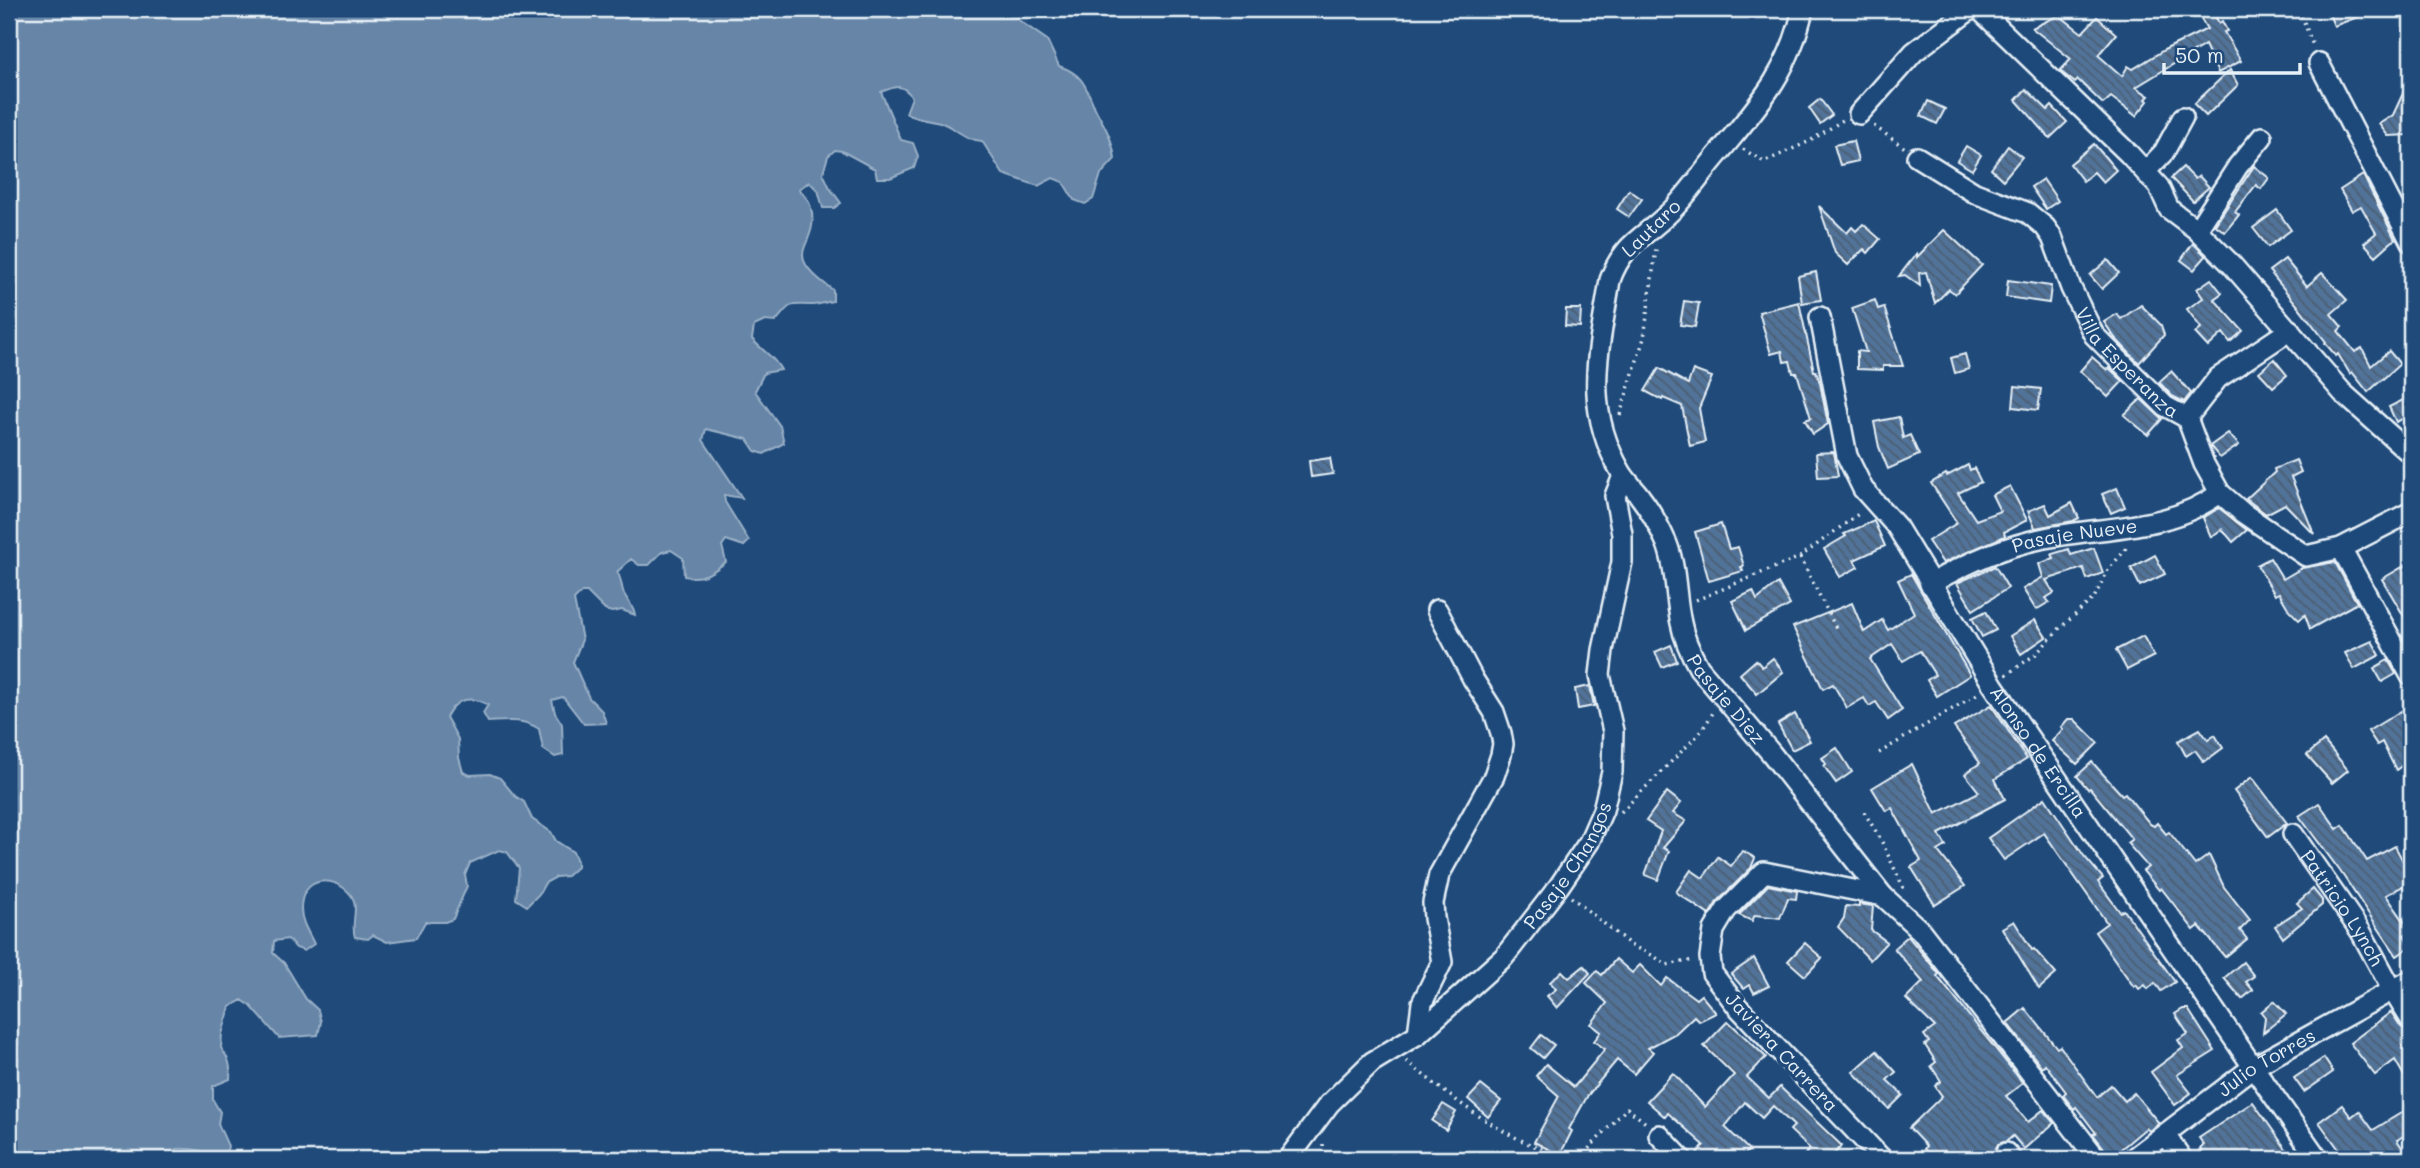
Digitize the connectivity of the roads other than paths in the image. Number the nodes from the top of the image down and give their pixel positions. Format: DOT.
graph roads {
  1 [pos="1803,9"];
  2 [pos="1971,9"];
  3 [pos="1979,9"];
  4 [pos="2319,63"];
  5 [pos="1858,114"];
  6 [pos="2183,117"];
  7 [pos="2263,138"];
  8 [pos="1917,157"];
  9 [pos="2146,171"];
  10 [pos="2411,221"];
  11 [pos="2197,230"];
  12 [pos="2411,241"];
  13 [pos="1820,317"];
  14 [pos="2290,331"];
  15 [pos="2187,418"];
  16 [pos="2411,454"];
  17 [pos="1623,476"];
  18 [pos="2220,492"];
  19 [pos="2411,512"];
  20 [pos="2341,548"];
  21 [pos="1930,584"];
  22 [pos="1437,610"];
  23 [pos="2411,677"];
  24 [pos="2293,834"];
  25 [pos="1883,895"];
  26 [pos="2411,980"];
  27 [pos="2393,991"];
  28 [pos="2411,1020"];
  29 [pos="1418,1034"];
  30 [pos="2253,1067"];
  31 [pos="1660,1135"];
  32 [pos="2165,1135"];
  33 [pos="1288,1159"];
  34 [pos="1682,1159"];
  35 [pos="1882,1159"];
  36 [pos="2097,1159"];
  37 [pos="2132,1159"];
  38 [pos="2182,1159"];
  39 [pos="2318,1159"];
  1 -- 17 [label="street, Lautaro"];
  2 -- 5 [label="street"];
  3 -- 9 [label="street"];
  4 -- 12 [label="street"];
  6 -- 9 [label="street"];
  7 -- 11 [label="street"];
  8 -- 15 [label="street, Villa Esperanza"];
  9 -- 11 [label="street"];
  10 -- 12 [label="street"];
  11 -- 14 [label="street"];
  13 -- 21 [label="street, Alonso de Ercilla"];
  14 -- 15 [label="street"];
  14 -- 16 [label="street"];
  15 -- 18 [label="street, Villa Esperanza"];
  17 -- 25 [label="street, Pasaje Diez"];
  17 -- 29 [label="street, Pasaje Changos"];
  18 -- 20 [label="street, Villa Esperanza"];
  18 -- 21 [label="street, Pasaje Nueve"];
  19 -- 20 [label="street, Villa Esperanza"];
  20 -- 23 [label="street"];
  21 -- 30 [label="street, Alonso de Ercilla"];
  22 -- 29 [label="street"];
  24 -- 27 [label="street, Patricio Lynch"];
  25 -- 35 [label="street, Javiera Carrera"];
  25 -- 36 [label="street"];
  26 -- 27 [label="street, Julio Torres"];
  27 -- 28 [label="street, Patricio Lynch"];
  27 -- 30 [label="street, Julio Torres"];
  29 -- 33 [label="street, Pasaje Changos"];
  30 -- 32 [label="street, Julio Torres"];
  30 -- 39 [label="street, Alonso de Ercilla"];
  31 -- 34 [label="street"];
  32 -- 37 [label="street, Julio Torres"];
  32 -- 38 [label="street"];
}
